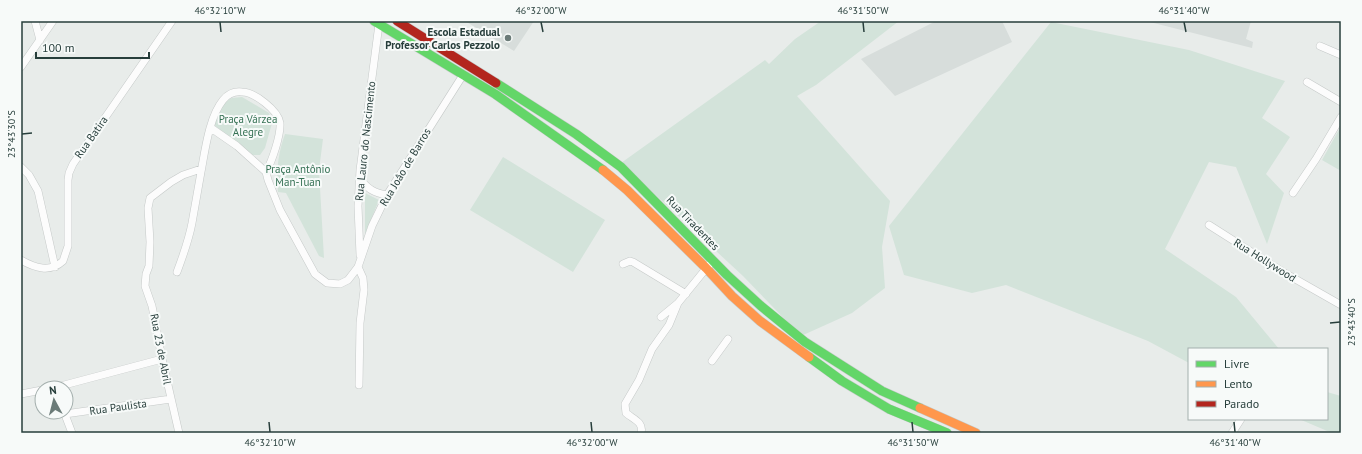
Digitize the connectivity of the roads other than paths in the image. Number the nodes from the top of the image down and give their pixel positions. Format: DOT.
graph roads {
  1 [pos="35,21"];
  2 [pos="53,21"];
  3 [pos="172,21"];
  4 [pos="397,21"];
  5 [pos="377,22"];
  6 [pos="40,40"];
  7 [pos="1320,46"];
  8 [pos="1341,55"];
  9 [pos="21,68"];
  10 [pos="463,74"];
  11 [pos="1306,82"];
  12 [pos="1341,102"];
  13 [pos="1341,117"];
  14 [pos="556,121"];
  15 [pos="211,128"];
  16 [pos="546,128"];
  17 [pos="21,167"];
  18 [pos="620,167"];
  19 [pos="202,169"];
  20 [pos="266,172"];
  21 [pos="628,174"];
  22 [pos="360,179"];
  23 [pos="614,179"];
  24 [pos="1293,193"];
  25 [pos="386,195"];
  26 [pos="661,207"];
  27 [pos="652,215"];
  28 [pos="1209,225"];
  29 [pos="361,254"];
  30 [pos="21,260"];
  31 [pos="713,261"];
  32 [pos="623,264"];
  33 [pos="55,267"];
  34 [pos="358,267"];
  35 [pos="706,268"];
  36 [pos="177,272"];
  37 [pos="686,294"];
  38 [pos="678,303"];
  39 [pos="1341,305"];
  40 [pos="661,317"];
  41 [pos="728,339"];
  42 [pos="801,339"];
  43 [pos="794,346"];
  44 [pos="162,359"];
  45 [pos="712,361"];
  46 [pos="74,383"];
  47 [pos="359,385"];
  48 [pos="34,392"];
  49 [pos="21,394"];
  50 [pos="171,399"];
  51 [pos="74,412"];
  52 [pos="67,420"];
  53 [pos="1240,420"];
  54 [pos="72,433"];
  55 [pos="179,433"];
  56 [pos="641,433"];
  57 [pos="947,433"];
  58 [pos="976,433"];
  59 [pos="1232,433"];
  1 -- 6 [label="street"];
  2 -- 6 [label="street"];
  3 -- 33 [label="street, Rua Batira"];
  4 -- 14 [label="street, Rua Tiradentes"];
  5 -- 10 [label="street, Rua Tiradentes"];
  5 -- 22 [label="street, Rua Lauro do Nascimento"];
  6 -- 9 [label="street"];
  7 -- 8 [label="street"];
  10 -- 16 [label="street, Rua Tiradentes"];
  10 -- 25 [label="street, Rua Joâo de Barros"];
  11 -- 12 [label="street"];
  13 -- 24 [label="street"];
  14 -- 16 [label="street"];
  14 -- 18 [label="street, Rua Tiradentes"];
  15 -- 19 [label="street"];
  15 -- 20 [label="street, Rua Joâo de Barros"];
  15 -- 20 [label="street"];
  16 -- 23 [label="street, Rua Tiradentes"];
  17 -- 33 [label="street"];
  18 -- 21 [label="street, Rua Tiradentes"];
  18 -- 23 [label="street"];
  19 -- 36 [label="street"];
  19 -- 44 [label="street, Rua 23 de Abril"];
  20 -- 34 [label="street, Rua Joâo de Barros"];
  21 -- 23 [label="street"];
  21 -- 26 [label="street, Rua Tiradentes"];
  22 -- 25 [label="street"];
  22 -- 29 [label="street, Rua Lauro do Nascimento"];
  23 -- 27 [label="street, Rua Tiradentes"];
  25 -- 29 [label="street, Rua Joâo de Barros"];
  26 -- 27 [label="street"];
  26 -- 31 [label="street, Rua Tiradentes"];
  27 -- 35 [label="street, Rua Tiradentes"];
  28 -- 39 [label="street, Rua Hollywood"];
  29 -- 34 [label="street, Rua Joâo de Barros"];
  30 -- 33 [label="street"];
  31 -- 35 [label="street"];
  31 -- 42 [label="street, Rua Tiradentes"];
  32 -- 37 [label="street"];
  34 -- 47 [label="street"];
  35 -- 37 [label="street"];
  35 -- 43 [label="street, Rua Tiradentes"];
  37 -- 38 [label="street"];
  38 -- 40 [label="street"];
  38 -- 56 [label="street"];
  41 -- 45 [label="street"];
  42 -- 43 [label="street"];
  42 -- 58 [label="street, Rua Tiradentes"];
  43 -- 57 [label="street, Rua Tiradentes"];
  44 -- 46 [label="street"];
  44 -- 50 [label="street, Rua 23 de Abril"];
  48 -- 49 [label="street"];
  50 -- 51 [label="street, Rua Paulista"];
  50 -- 55 [label="street, Rua 23 de Abril"];
  52 -- 54 [label="street"];
  53 -- 59 [label="street"];
}
